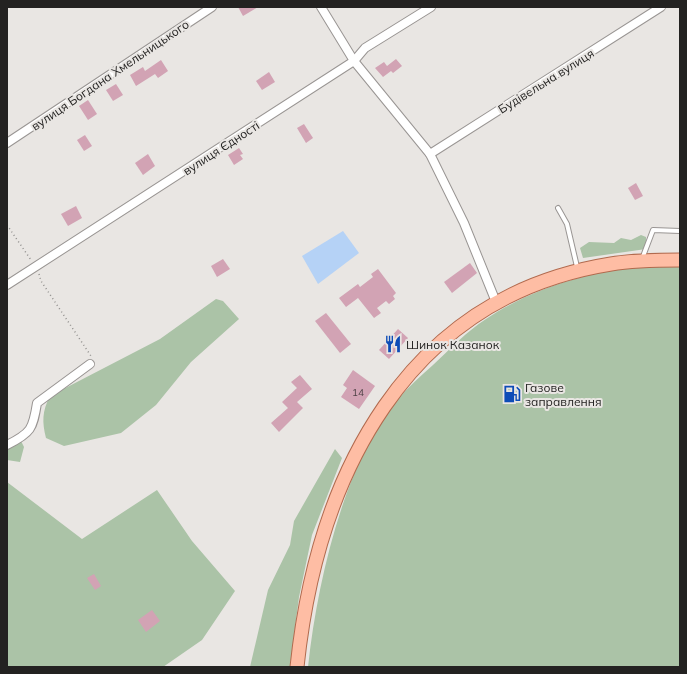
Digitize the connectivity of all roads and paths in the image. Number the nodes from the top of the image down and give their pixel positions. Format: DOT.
graph roads {
  1 [pos="212,7"];
  2 [pos="321,7"];
  3 [pos="430,7"];
  4 [pos="661,7"];
  5 [pos="354,61"];
  6 [pos="7,143"];
  7 [pos="430,154"];
  8 [pos="558,208"];
  9 [pos="7,225"];
  10 [pos="680,231"];
  11 [pos="642,260"];
  12 [pos="680,260"];
  13 [pos="36,266"];
  14 [pos="578,271"];
  15 [pos="7,285"];
  16 [pos="496,302"];
  17 [pos="90,364"];
  18 [pos="7,445"];
  19 [pos="297,667"];
  1 -- 6 [label="street, вулиця Богдана Хмельницького"];
  2 -- 5 [label="street"];
  3 -- 5 [label="street, вулиця Єдності"];
  4 -- 7 [label="street, Будівельна вулиця"];
  5 -- 7 [label="street"];
  5 -- 13 [label="street, вулиця Єдності"];
  7 -- 16 [label="street"];
  8 -- 14 [label="lane"];
  9 -- 13 [label="path"];
  10 -- 11 [label="lane"];
  11 -- 12 [label="main road"];
  11 -- 14 [label="main road"];
  13 -- 15 [label="street, вулиця Єдності"];
  13 -- 17 [label="path"];
  14 -- 16 [label="main road"];
  16 -- 19 [label="main road"];
  17 -- 18 [label="street"];
}
